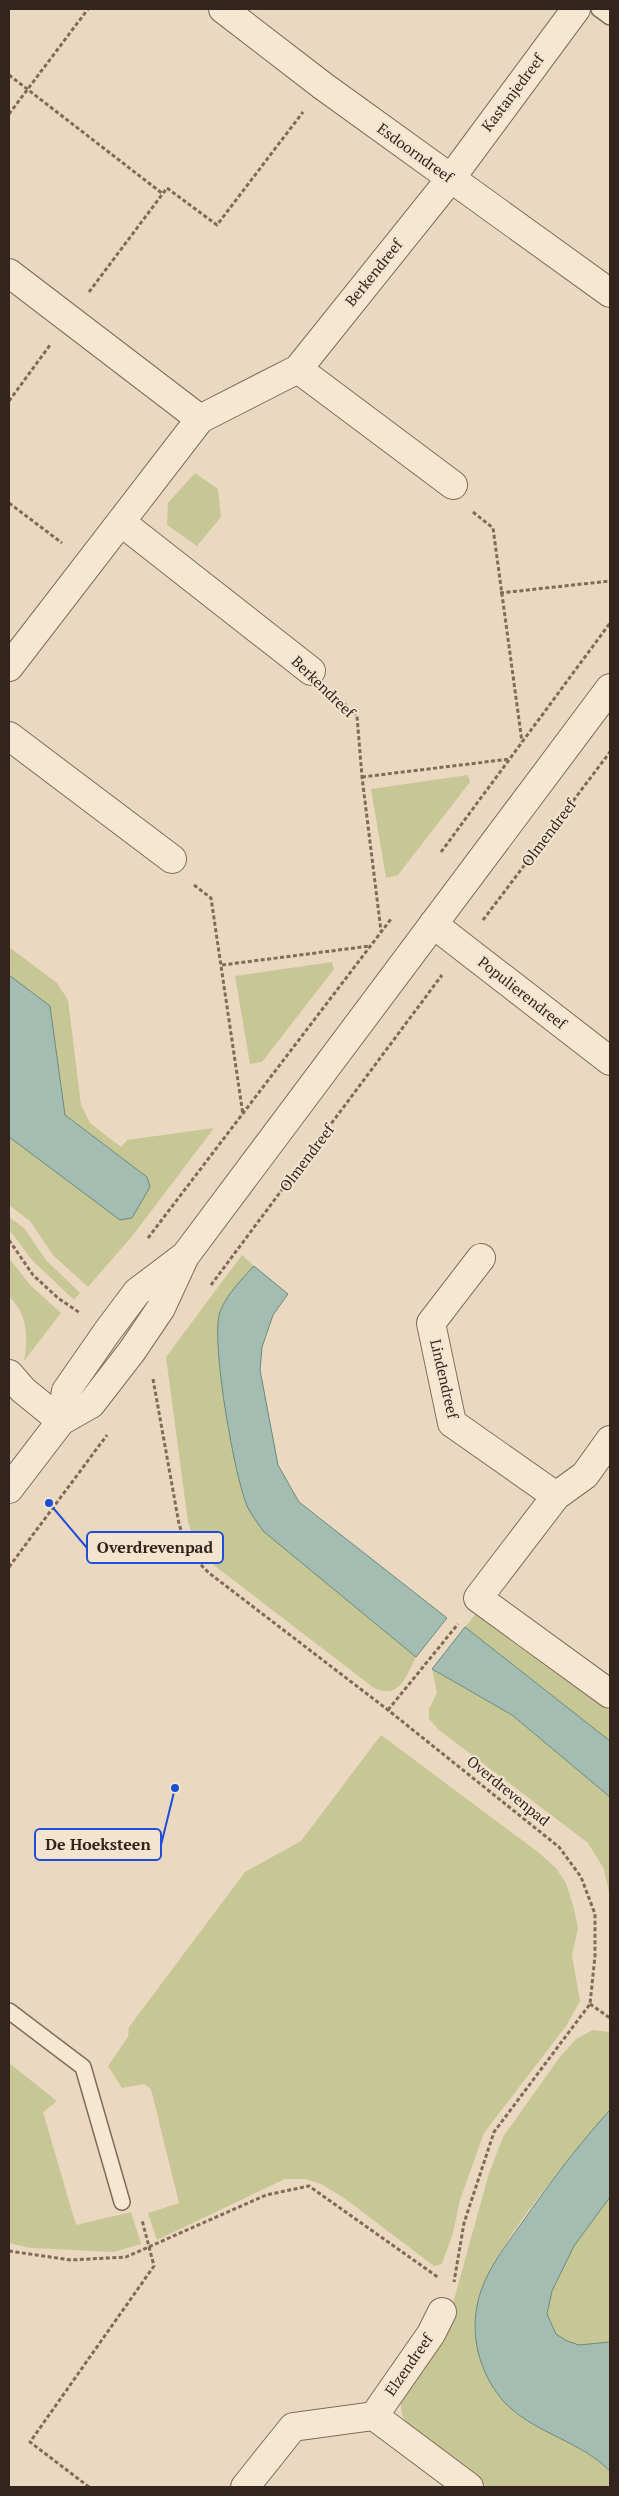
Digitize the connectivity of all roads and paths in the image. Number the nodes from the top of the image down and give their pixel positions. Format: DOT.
graph roads {
  1 [pos="88,9"];
  2 [pos="223,9"];
  3 [pos="576,9"];
  4 [pos="599,9"];
  5 [pos="610,17"];
  6 [pos="9,75"];
  7 [pos="323,86"];
  8 [pos="27,89"];
  9 [pos="9,114"];
  10 [pos="450,178"];
  11 [pos="163,194"];
  12 [pos="9,274"];
  13 [pos="610,293"];
  14 [pos="70,318"];
  15 [pos="298,369"];
  16 [pos="9,400"];
  17 [pos="200,419"];
  18 [pos="453,485"];
  19 [pos="9,503"];
  20 [pos="121,522"];
  21 [pos="89,564"];
  22 [pos="610,581"];
  23 [pos="500,593"];
  24 [pos="610,623"];
  25 [pos="9,667"];
  26 [pos="311,671"];
  27 [pos="610,688"];
  28 [pos="9,736"];
  29 [pos="522,743"];
  30 [pos="610,752"];
  31 [pos="510,759"];
  32 [pos="362,777"];
  33 [pos="439,855"];
  34 [pos="172,859"];
  35 [pos="392,918"];
  36 [pos="433,924"];
  37 [pos="381,932"];
  38 [pos="371,946"];
  39 [pos="463,947"];
  40 [pos="222,965"];
  41 [pos="610,1062"];
  42 [pos="243,1116"];
  43 [pos="9,1240"];
  44 [pos="147,1240"];
  45 [pos="481,1258"];
  46 [pos="210,1286"];
  47 [pos="88,1307"];
  48 [pos="82,1314"];
  49 [pos="76,1322"];
  50 [pos="9,1374"];
  51 [pos="152,1375"];
  52 [pos="61,1421"];
  53 [pos="113,1428"];
  54 [pos="610,1440"];
  55 [pos="9,1489"];
  56 [pos="556,1496"];
  57 [pos="9,1567"];
  58 [pos="460,1621"];
  59 [pos="610,1694"];
  60 [pos="388,1710"];
  61 [pos="590,2004"];
  62 [pos="9,2011"];
  63 [pos="610,2018"];
  64 [pos="122,2202"];
  65 [pos="150,2248"];
  66 [pos="9,2251"];
  67 [pos="448,2300"];
  68 [pos="374,2416"];
  69 [pos="89,2487"];
  70 [pos="246,2487"];
  71 [pos="470,2487"];
  1 -- 8 [label="path"];
  2 -- 7 [label="street, Esdoorndreef"];
  3 -- 10 [label="street, Kastanjedreef"];
  4 -- 5 [label="lane"];
  6 -- 8 [label="path"];
  7 -- 10 [label="street, Esdoorndreef"];
  7 -- 11 [label="path"];
  8 -- 9 [label="path"];
  8 -- 11 [label="path"];
  10 -- 13 [label="street, Esdoorndreef"];
  10 -- 15 [label="street, Berkendreef"];
  11 -- 14 [label="path"];
  12 -- 14 [label="street"];
  14 -- 16 [label="path"];
  14 -- 17 [label="street"];
  15 -- 17 [label="street, Berkendreef"];
  15 -- 18 [label="street"];
  17 -- 20 [label="street, Berkendreef"];
  18 -- 23 [label="path"];
  19 -- 21 [label="path"];
  20 -- 21 [label="street, Berkendreef"];
  20 -- 26 [label="street, Berkendreef"];
  21 -- 25 [label="street, Berkendreef"];
  22 -- 23 [label="path"];
  23 -- 29 [label="path"];
  24 -- 29 [label="path"];
  26 -- 32 [label="path, Berkendreef"];
  27 -- 36 [label="street"];
  28 -- 34 [label="street"];
  29 -- 31 [label="path"];
  30 -- 39 [label="path, Olmendreef"];
  31 -- 32 [label="path"];
  31 -- 33 [label="path"];
  32 -- 37 [label="path, Berkendreef"];
  34 -- 40 [label="path"];
  35 -- 37 [label="path"];
  36 -- 39 [label="street, Populierendreef"];
  36 -- 52 [label="street"];
  37 -- 38 [label="path"];
  38 -- 40 [label="path"];
  38 -- 42 [label="path"];
  39 -- 41 [label="street, Populierendreef"];
  39 -- 46 [label="path, Olmendreef"];
  40 -- 42 [label="path"];
  42 -- 44 [label="path"];
  43 -- 48 [label="path"];
  45 -- 56 [label="street, Lindendreef"];
  47 -- 48 [label="path"];
  48 -- 49 [label="path"];
  50 -- 52 [label="street"];
  51 -- 60 [label="path, Overdrevenpad"];
  52 -- 55 [label="street"];
  53 -- 57 [label="path"];
  54 -- 56 [label="street"];
  56 -- 59 [label="street"];
  58 -- 60 [label="path"];
  60 -- 61 [label="path, Overdrevenpad"];
  61 -- 63 [label="path"];
  61 -- 67 [label="path"];
  62 -- 64 [label="lane"];
  64 -- 65 [label="path"];
  65 -- 66 [label="path"];
  65 -- 67 [label="path"];
  65 -- 69 [label="path"];
  67 -- 68 [label="street, Elzendreef"];
  68 -- 70 [label="street"];
  68 -- 71 [label="street"];
}
